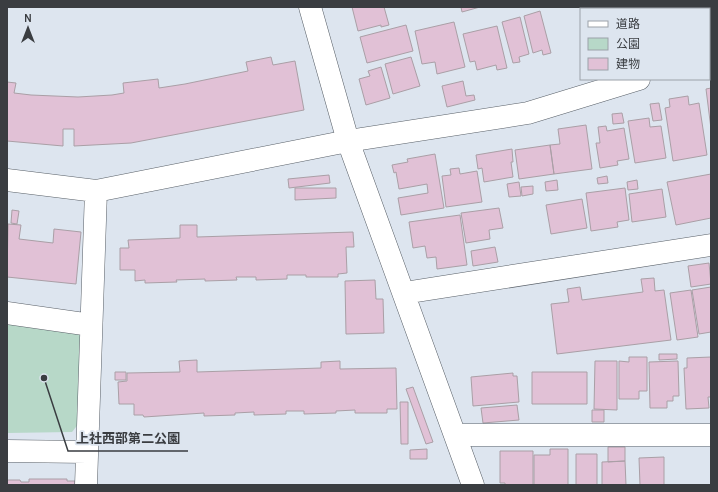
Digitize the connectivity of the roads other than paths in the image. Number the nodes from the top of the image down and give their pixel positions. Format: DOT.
graph roads {
  1 [pos="310,7"];
  2 [pos="636,80"];
  3 [pos="348,141"];
  4 [pos="7,180"];
  5 [pos="96,191"];
  6 [pos="711,245"];
  7 [pos="404,293"];
  8 [pos="7,313"];
  9 [pos="91,325"];
  10 [pos="455,435"];
  11 [pos="711,435"];
  12 [pos="7,451"];
  13 [pos="87,452"];
  14 [pos="86,485"];
  15 [pos="473,485"];
  1 -- 3 [label="street"];
  2 -- 3 [label="street"];
  3 -- 5 [label="street"];
  3 -- 7 [label="street"];
  4 -- 5 [label="street"];
  5 -- 9 [label="street"];
  6 -- 7 [label="street"];
  7 -- 10 [label="street"];
  8 -- 9 [label="street"];
  9 -- 13 [label="street"];
  10 -- 11 [label="street"];
  10 -- 15 [label="street"];
  12 -- 13 [label="street"];
  13 -- 14 [label="street"];
}
